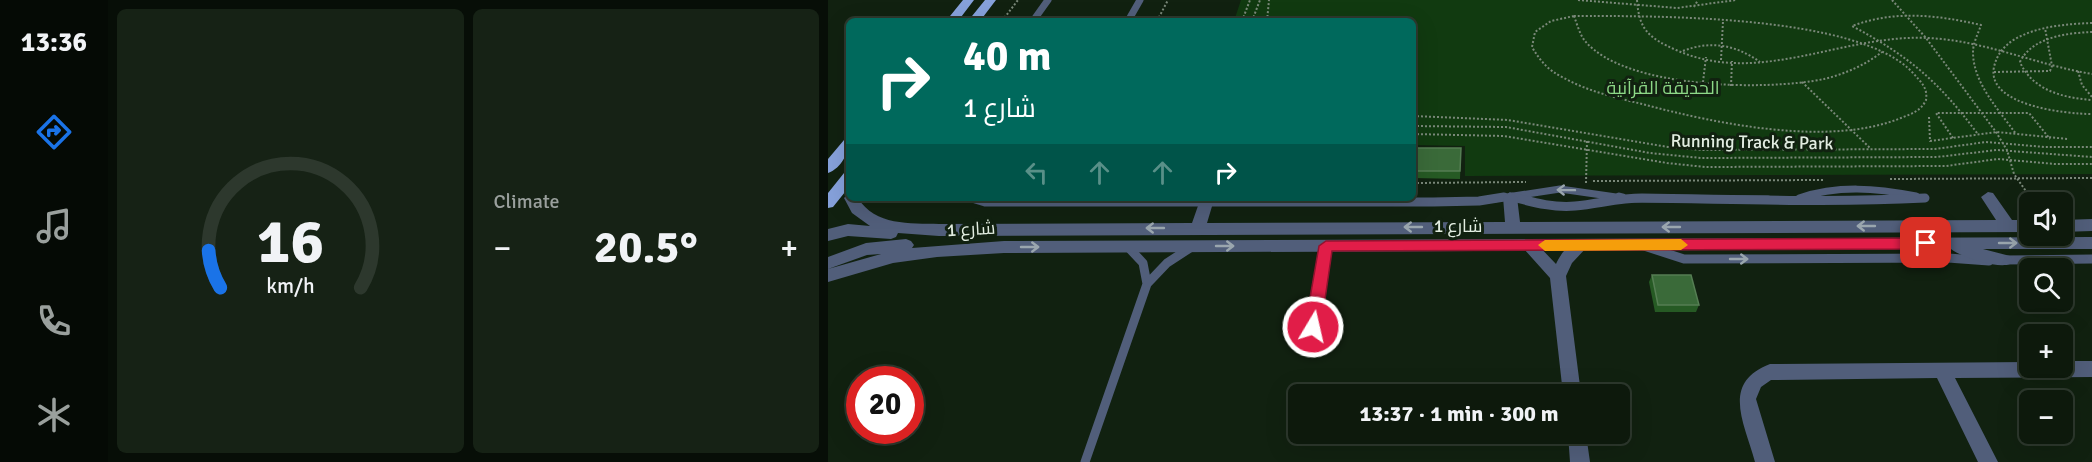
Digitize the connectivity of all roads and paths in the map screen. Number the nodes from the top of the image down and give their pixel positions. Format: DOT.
graph roads {
  1 [pos="969,0"];
  2 [pos="991,0"];
  3 [pos="1018,0"];
  4 [pos="1048,0"];
  5 [pos="1140,0"];
  6 [pos="1168,0"];
  7 [pos="1250,0"];
  8 [pos="1260,0"];
  9 [pos="1269,0"];
  10 [pos="1578,0"];
  11 [pos="1637,0"];
  12 [pos="1698,0"];
  13 [pos="1736,0"];
  14 [pos="1892,0"];
  15 [pos="1636,5"];
  16 [pos="1694,7"];
  17 [pos="1907,15"];
  18 [pos="1574,16"];
  19 [pos="1637,16"];
  20 [pos="954,18"];
  21 [pos="976,18"];
  22 [pos="1004,18"];
  23 [pos="1035,18"];
  24 [pos="1130,18"];
  25 [pos="1158,18"];
  26 [pos="1243,18"];
  27 [pos="1253,18"];
  28 [pos="1267,18"];
  29 [pos="1723,21"];
  30 [pos="2092,23"];
  31 [pos="2045,28"];
  32 [pos="2092,32"];
  33 [pos="1926,38"];
  34 [pos="1879,40"];
  35 [pos="2048,40"];
  36 [pos="1859,43"];
  37 [pos="1721,45"];
  38 [pos="1974,45"];
  39 [pos="1683,51"];
  40 [pos="1881,52"];
  41 [pos="2000,52"];
  42 [pos="1706,57"];
  43 [pos="2020,58"];
  44 [pos="1721,60"];
  45 [pos="1732,61"];
  46 [pos="1761,63"];
  47 [pos="2052,66"];
  48 [pos="2078,71"];
  49 [pos="1993,72"];
  50 [pos="2024,72"];
  51 [pos="2092,74"];
  52 [pos="1802,82"];
  53 [pos="1703,83"];
  54 [pos="1731,86"];
  55 [pos="2092,99"];
  56 [pos="1963,113"];
  57 [pos="1982,113"];
  58 [pos="2001,113"];
  59 [pos="2092,114"];
  60 [pos="1416,117"];
  61 [pos="1929,117"];
  62 [pos="1416,126"];
  63 [pos="1850,129"];
  64 [pos="1996,132"];
  65 [pos="1977,133"];
  66 [pos="1416,134"];
  67 [pos="2016,134"];
  68 [pos="1953,138"];
  69 [pos="2068,139"];
  70 [pos="2051,140"];
  71 [pos="1587,141"];
  72 [pos="2002,143"];
  73 [pos="846,147"];
  74 [pos="2092,147"];
  75 [pos="1585,149"];
  76 [pos="1872,149"];
  77 [pos="2007,150"];
  78 [pos="2092,157"];
  79 [pos="2010,159"];
  80 [pos="2092,165"];
  81 [pos="828,168"];
  82 [pos="2017,178"];
  83 [pos="2092,178"];
  84 [pos="1886,179"];
  85 [pos="846,180"];
  86 [pos="1826,180"];
  87 [pos="1528,182"];
  88 [pos="1416,183"];
  89 [pos="1586,186"];
  90 [pos="2027,192"];
  91 [pos="1510,197"];
  92 [pos="1988,197"];
  93 [pos="1623,198"];
  94 [pos="1797,199"];
  95 [pos="852,201"];
  96 [pos="982,201"];
  97 [pos="1030,201"];
  98 [pos="1119,201"];
  99 [pos="828,203"];
  100 [pos="1206,203"];
  101 [pos="2092,225"];
  102 [pos="2008,226"];
  103 [pos="2019,226"];
  104 [pos="2073,226"];
  105 [pos="1513,227"];
  106 [pos="1198,228"];
  107 [pos="939,230"];
  108 [pos="828,235"];
  109 [pos="1948,243"];
  110 [pos="2092,243"];
  111 [pos="1529,245"];
  112 [pos="1641,245"];
  113 [pos="1326,246"];
  114 [pos="1580,246"];
  115 [pos="1004,247"];
  116 [pos="1127,247"];
  117 [pos="1192,247"];
  118 [pos="2005,260"];
  119 [pos="2092,260"];
  120 [pos="828,263"];
  121 [pos="828,276"];
  122 [pos="1558,276"];
  123 [pos="1147,284"];
  124 [pos="1310,346"];
  125 [pos="2092,369"];
  126 [pos="1942,370"];
  127 [pos="1571,384"];
  128 [pos="1578,444"];
  129 [pos="1085,462"];
  130 [pos="1580,462"];
  131 [pos="1765,462"];
  132 [pos="1988,462"];
  1 -- 20 [label="main road"];
  2 -- 21 [label="main road"];
  3 -- 22 [label="path"];
  4 -- 23 [label="lane"];
  5 -- 24 [label="lane"];
  6 -- 25 [label="path"];
  7 -- 26 [label="path"];
  8 -- 27 [label="path"];
  9 -- 28 [label="path"];
  10 -- 15 [label="path"];
  11 -- 15 [label="path"];
  12 -- 16 [label="path"];
  13 -- 16 [label="path"];
  14 -- 17 [label="path"];
  15 -- 16 [label="path"];
  15 -- 19 [label="path"];
  17 -- 33 [label="path"];
  17 -- 34 [label="path"];
  17 -- 38 [label="path"];
  18 -- 19 [label="path"];
  18 -- 53 [label="path"];
  18 -- 63 [label="path"];
  19 -- 29 [label="path"];
  19 -- 39 [label="path"];
  29 -- 36 [label="path"];
  29 -- 37 [label="path"];
  30 -- 31 [label="path"];
  31 -- 35 [label="path"];
  31 -- 41 [label="path"];
  32 -- 35 [label="path"];
  33 -- 34 [label="path"];
  33 -- 38 [label="path"];
  33 -- 57 [label="path"];
  34 -- 36 [label="path"];
  34 -- 56 [label="path"];
  35 -- 43 [label="path"];
  35 -- 47 [label="path"];
  36 -- 40 [label="path"];
  36 -- 46 [label="path"];
  37 -- 39 [label="path"];
  37 -- 44 [label="path"];
  37 -- 46 [label="path"];
  38 -- 41 [label="path"];
  38 -- 58 [label="path"];
  39 -- 42 [label="path"];
  40 -- 52 [label="path"];
  40 -- 63 [label="path"];
  41 -- 43 [label="path"];
  41 -- 49 [label="path"];
  42 -- 44 [label="path"];
  42 -- 53 [label="path"];
  43 -- 47 [label="path"];
  43 -- 50 [label="path"];
  44 -- 45 [label="path"];
  45 -- 46 [label="path"];
  45 -- 54 [label="path"];
  47 -- 48 [label="path"];
  47 -- 50 [label="path"];
  48 -- 51 [label="path"];
  48 -- 55 [label="path"];
  49 -- 50 [label="path"];
  49 -- 59 [label="path"];
  50 -- 55 [label="path"];
  52 -- 54 [label="path"];
  52 -- 63 [label="path"];
  53 -- 54 [label="path"];
  56 -- 57 [label="path"];
  56 -- 65 [label="path"];
  56 -- 68 [label="path"];
  57 -- 58 [label="path"];
  57 -- 64 [label="path"];
  58 -- 67 [label="path"];
  58 -- 70 [label="path"];
  60 -- 76 [label="path"];
  61 -- 68 [label="path"];
  62 -- 71 [label="path, Running Track & Park"];
  63 -- 76 [label="path"];
  64 -- 65 [label="path"];
  64 -- 67 [label="path"];
  64 -- 72 [label="path"];
  65 -- 68 [label="path"];
  66 -- 75 [label="path"];
  67 -- 70 [label="path"];
  69 -- 70 [label="path"];
  71 -- 75 [label="path"];
  71 -- 77 [label="path, Running Track & Park"];
  72 -- 74 [label="path"];
  72 -- 76 [label="path"];
  72 -- 77 [label="path"];
  73 -- 81 [label="main road"];
  75 -- 79 [label="path"];
  75 -- 89 [label="path"];
  77 -- 78 [label="path, Running Track & Park"];
  77 -- 79 [label="path"];
  79 -- 80 [label="path"];
  79 -- 82 [label="path"];
  82 -- 83 [label="path"];
  82 -- 84 [label="path"];
  82 -- 90 [label="path"];
  85 -- 99 [label="main road"];
  86 -- 89 [label="path"];
  87 -- 88 [label="path"];
  89 -- 91 [label="lane, one-way"];
  89 -- 93 [label="lane"];
  91 -- 93 [label="lane"];
  91 -- 100 [label="lane"];
  91 -- 105 [label="street"];
  92 -- 102 [label="street"];
  93 -- 94 [label="lane"];
  94 -- 94 [label="lane"];
  95 -- 107 [label="street, شارع 1"];
  96 -- 97 [label="lane"];
  98 -- 100 [label="lane"];
  100 -- 106 [label="street"];
  101 -- 104 [label="street"];
  102 -- 103 [label="street, شارع 1"];
  102 -- 105 [label="street, شارع 1, one-way"];
  105 -- 106 [label="street, شارع 1, one-way"];
  106 -- 107 [label="street, شارع 1, one-way"];
  107 -- 108 [label="street"];
  109 -- 110 [label="street, شارع 1, one-way"];
  109 -- 112 [label="street, شارع 1"];
  109 -- 118 [label="street"];
  111 -- 113 [label="street, شارع 1"];
  111 -- 114 [label="street, شارع 1"];
  111 -- 122 [label="street"];
  112 -- 114 [label="street, شارع 1"];
  112 -- 118 [label="lane, one-way"];
  117 -- 113 [label="street, شارع 1, one-way"];
  113 -- 124 [label="lane"];
  114 -- 122 [label="street"];
  115 -- 116 [label="street, شارع 1, one-way"];
  115 -- 120 [label="street"];
  115 -- 121 [label="street, شارع 1"];
  116 -- 117 [label="street, شارع 1"];
  116 -- 123 [label="lane"];
  117 -- 123 [label="lane"];
  118 -- 119 [label="lane"];
  122 -- 127 [label="street"];
  123 -- 129 [label="lane"];
  125 -- 126 [label="street"];
  126 -- 131 [label="street"];
  126 -- 132 [label="street"];
  128 -- 130 [label="street"];
}
